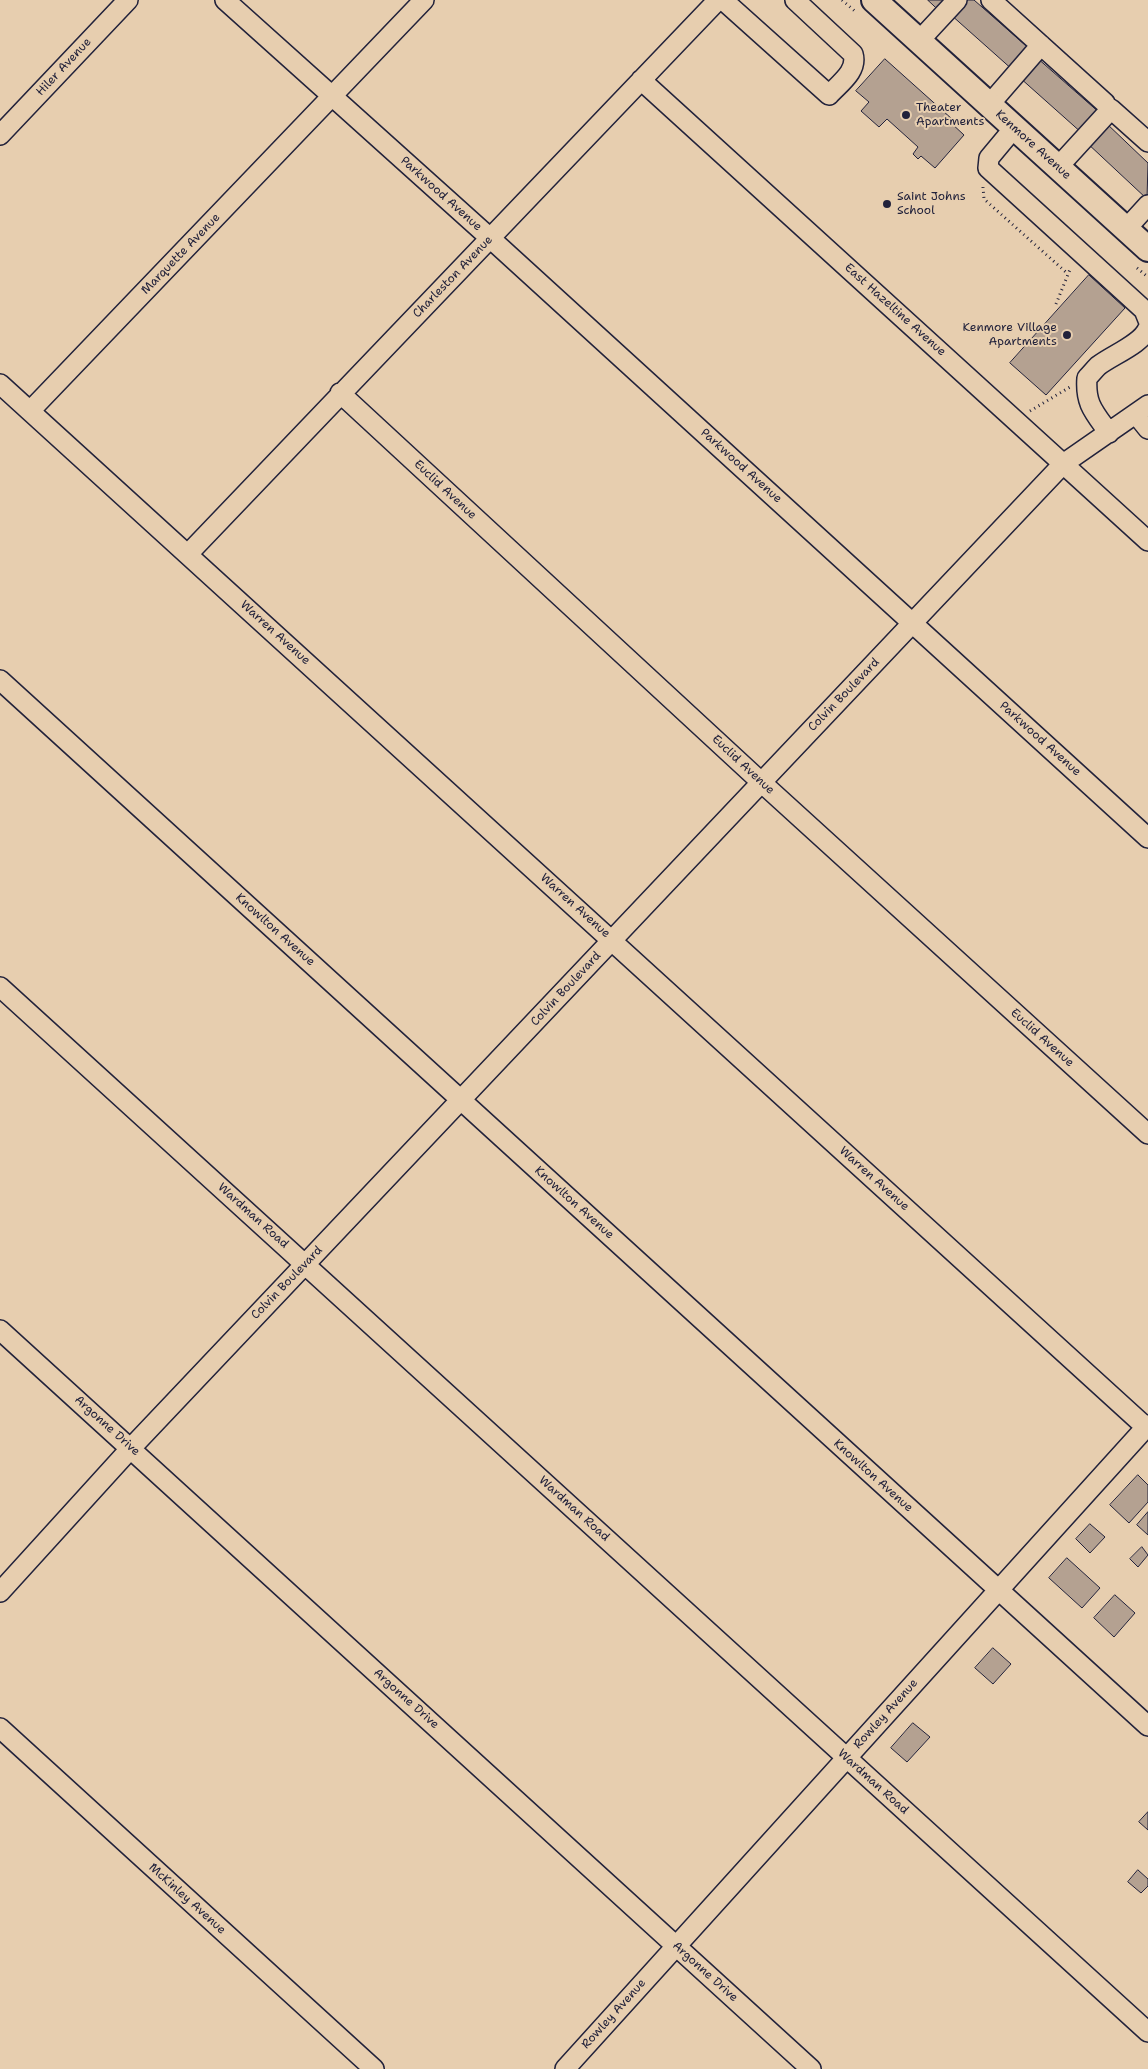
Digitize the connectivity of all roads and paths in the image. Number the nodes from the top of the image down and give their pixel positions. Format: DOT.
graph roads {
  1 [pos="128,0"];
  2 [pos="225,0"];
  3 [pos="424,0"];
  4 [pos="718,0"];
  5 [pos="723,0"];
  6 [pos="795,0"];
  7 [pos="874,0"];
  8 [pos="957,0"];
  9 [pos="991,0"];
  10 [pos="919,41"];
  11 [pos="1041,45"];
  12 [pos="641,80"];
  13 [pos="332,96"];
  14 [pos="1105,102"];
  15 [pos="989,104"];
  16 [pos="1014,128"];
  17 [pos="0,135"];
  18 [pos="1148,142"];
  19 [pos="1058,167"];
  20 [pos="984,199"];
  21 [pos="1148,205"];
  22 [pos="490,238"];
  23 [pos="1140,238"];
  24 [pos="1074,258"];
  25 [pos="1068,274"];
  26 [pos="1056,304"];
  27 [pos="1148,320"];
  28 [pos="1148,328"];
  29 [pos="1076,383"];
  30 [pos="0,384"];
  31 [pos="340,393"];
  32 [pos="1142,410"];
  33 [pos="30,411"];
  34 [pos="1026,414"];
  35 [pos="1148,429"];
  36 [pos="1108,432"];
  37 [pos="1063,464"];
  38 [pos="1148,541"];
  39 [pos="188,554"];
  40 [pos="912,623"];
  41 [pos="0,680"];
  42 [pos="761,782"];
  43 [pos="1148,838"];
  44 [pos="612,940"];
  45 [pos="0,986"];
  46 [pos="461,1100"];
  47 [pos="1148,1134"];
  48 [pos="305,1264"];
  49 [pos="0,1330"];
  50 [pos="1147,1427"];
  51 [pos="131,1448"];
  52 [pos="999,1590"];
  53 [pos="0,1592"];
  54 [pos="1148,1726"];
  55 [pos="0,1728"];
  56 [pos="846,1758"];
  57 [pos="675,1945"];
  58 [pos="1148,2032"];
  59 [pos="374,2069"];
  60 [pos="564,2069"];
  61 [pos="811,2069"];
  1 -- 17 [label="street, Hiler Avenue"];
  2 -- 13 [label="street, Parkwood Avenue"];
  3 -- 13 [label="street, Marquette Avenue"];
  4 -- 12 [label="street, Charleston Avenue"];
  5 -- 6 [label="street"];
  7 -- 10 [label="main road, Kenmore Avenue"];
  8 -- 10 [label="street"];
  9 -- 11 [label="street"];
  10 -- 15 [label="main road, Kenmore Avenue"];
  11 -- 14 [label="street"];
  11 -- 15 [label="street"];
  12 -- 22 [label="street, Charleston Avenue"];
  12 -- 37 [label="street, East Hazeltine Avenue"];
  13 -- 22 [label="street, Parkwood Avenue"];
  13 -- 33 [label="street, Marquette Avenue"];
  15 -- 16 [label="main road, Kenmore Avenue"];
  16 -- 19 [label="main road, Kenmore Avenue"];
  16 -- 27 [label="street"];
  18 -- 19 [label="street"];
  19 -- 23 [label="main road, Kenmore Avenue"];
  20 -- 25 [label="path"];
  21 -- 23 [label="street"];
  22 -- 31 [label="street, Charleston Avenue"];
  22 -- 40 [label="street, Parkwood Avenue"];
  24 -- 25 [label="path"];
  25 -- 26 [label="path"];
  28 -- 36 [label="street"];
  29 -- 34 [label="path"];
  30 -- 33 [label="street, Warren Avenue"];
  31 -- 39 [label="street, Charleston Avenue"];
  31 -- 42 [label="street, Euclid Avenue"];
  32 -- 35 [label="street"];
  32 -- 36 [label="street, Colvin Boulevard"];
  33 -- 39 [label="street, Warren Avenue"];
  36 -- 37 [label="street, Colvin Boulevard"];
  37 -- 38 [label="street, East Hazeltine Avenue"];
  37 -- 40 [label="street, Colvin Boulevard"];
  39 -- 44 [label="street, Warren Avenue"];
  40 -- 42 [label="street, Colvin Boulevard"];
  40 -- 43 [label="street, Parkwood Avenue"];
  41 -- 46 [label="street, Knowlton Avenue"];
  42 -- 44 [label="street, Colvin Boulevard"];
  42 -- 47 [label="street, Euclid Avenue"];
  44 -- 46 [label="street, Colvin Boulevard"];
  44 -- 50 [label="street, Warren Avenue"];
  45 -- 48 [label="street, Wardman Road"];
  46 -- 48 [label="street, Colvin Boulevard"];
  46 -- 52 [label="street, Knowlton Avenue"];
  48 -- 51 [label="street, Colvin Boulevard"];
  48 -- 56 [label="street, Wardman Road"];
  49 -- 51 [label="street, Argonne Drive"];
  50 -- 52 [label="street, Rowley Avenue"];
  51 -- 53 [label="street, Colvin Boulevard"];
  51 -- 57 [label="street, Argonne Drive"];
  52 -- 54 [label="street, Knowlton Avenue"];
  52 -- 56 [label="street, Rowley Avenue"];
  55 -- 59 [label="street, McKinley Avenue"];
  56 -- 57 [label="street, Rowley Avenue"];
  56 -- 58 [label="street, Wardman Road"];
  57 -- 60 [label="street, Rowley Avenue"];
  57 -- 61 [label="street, Argonne Drive"];
}
